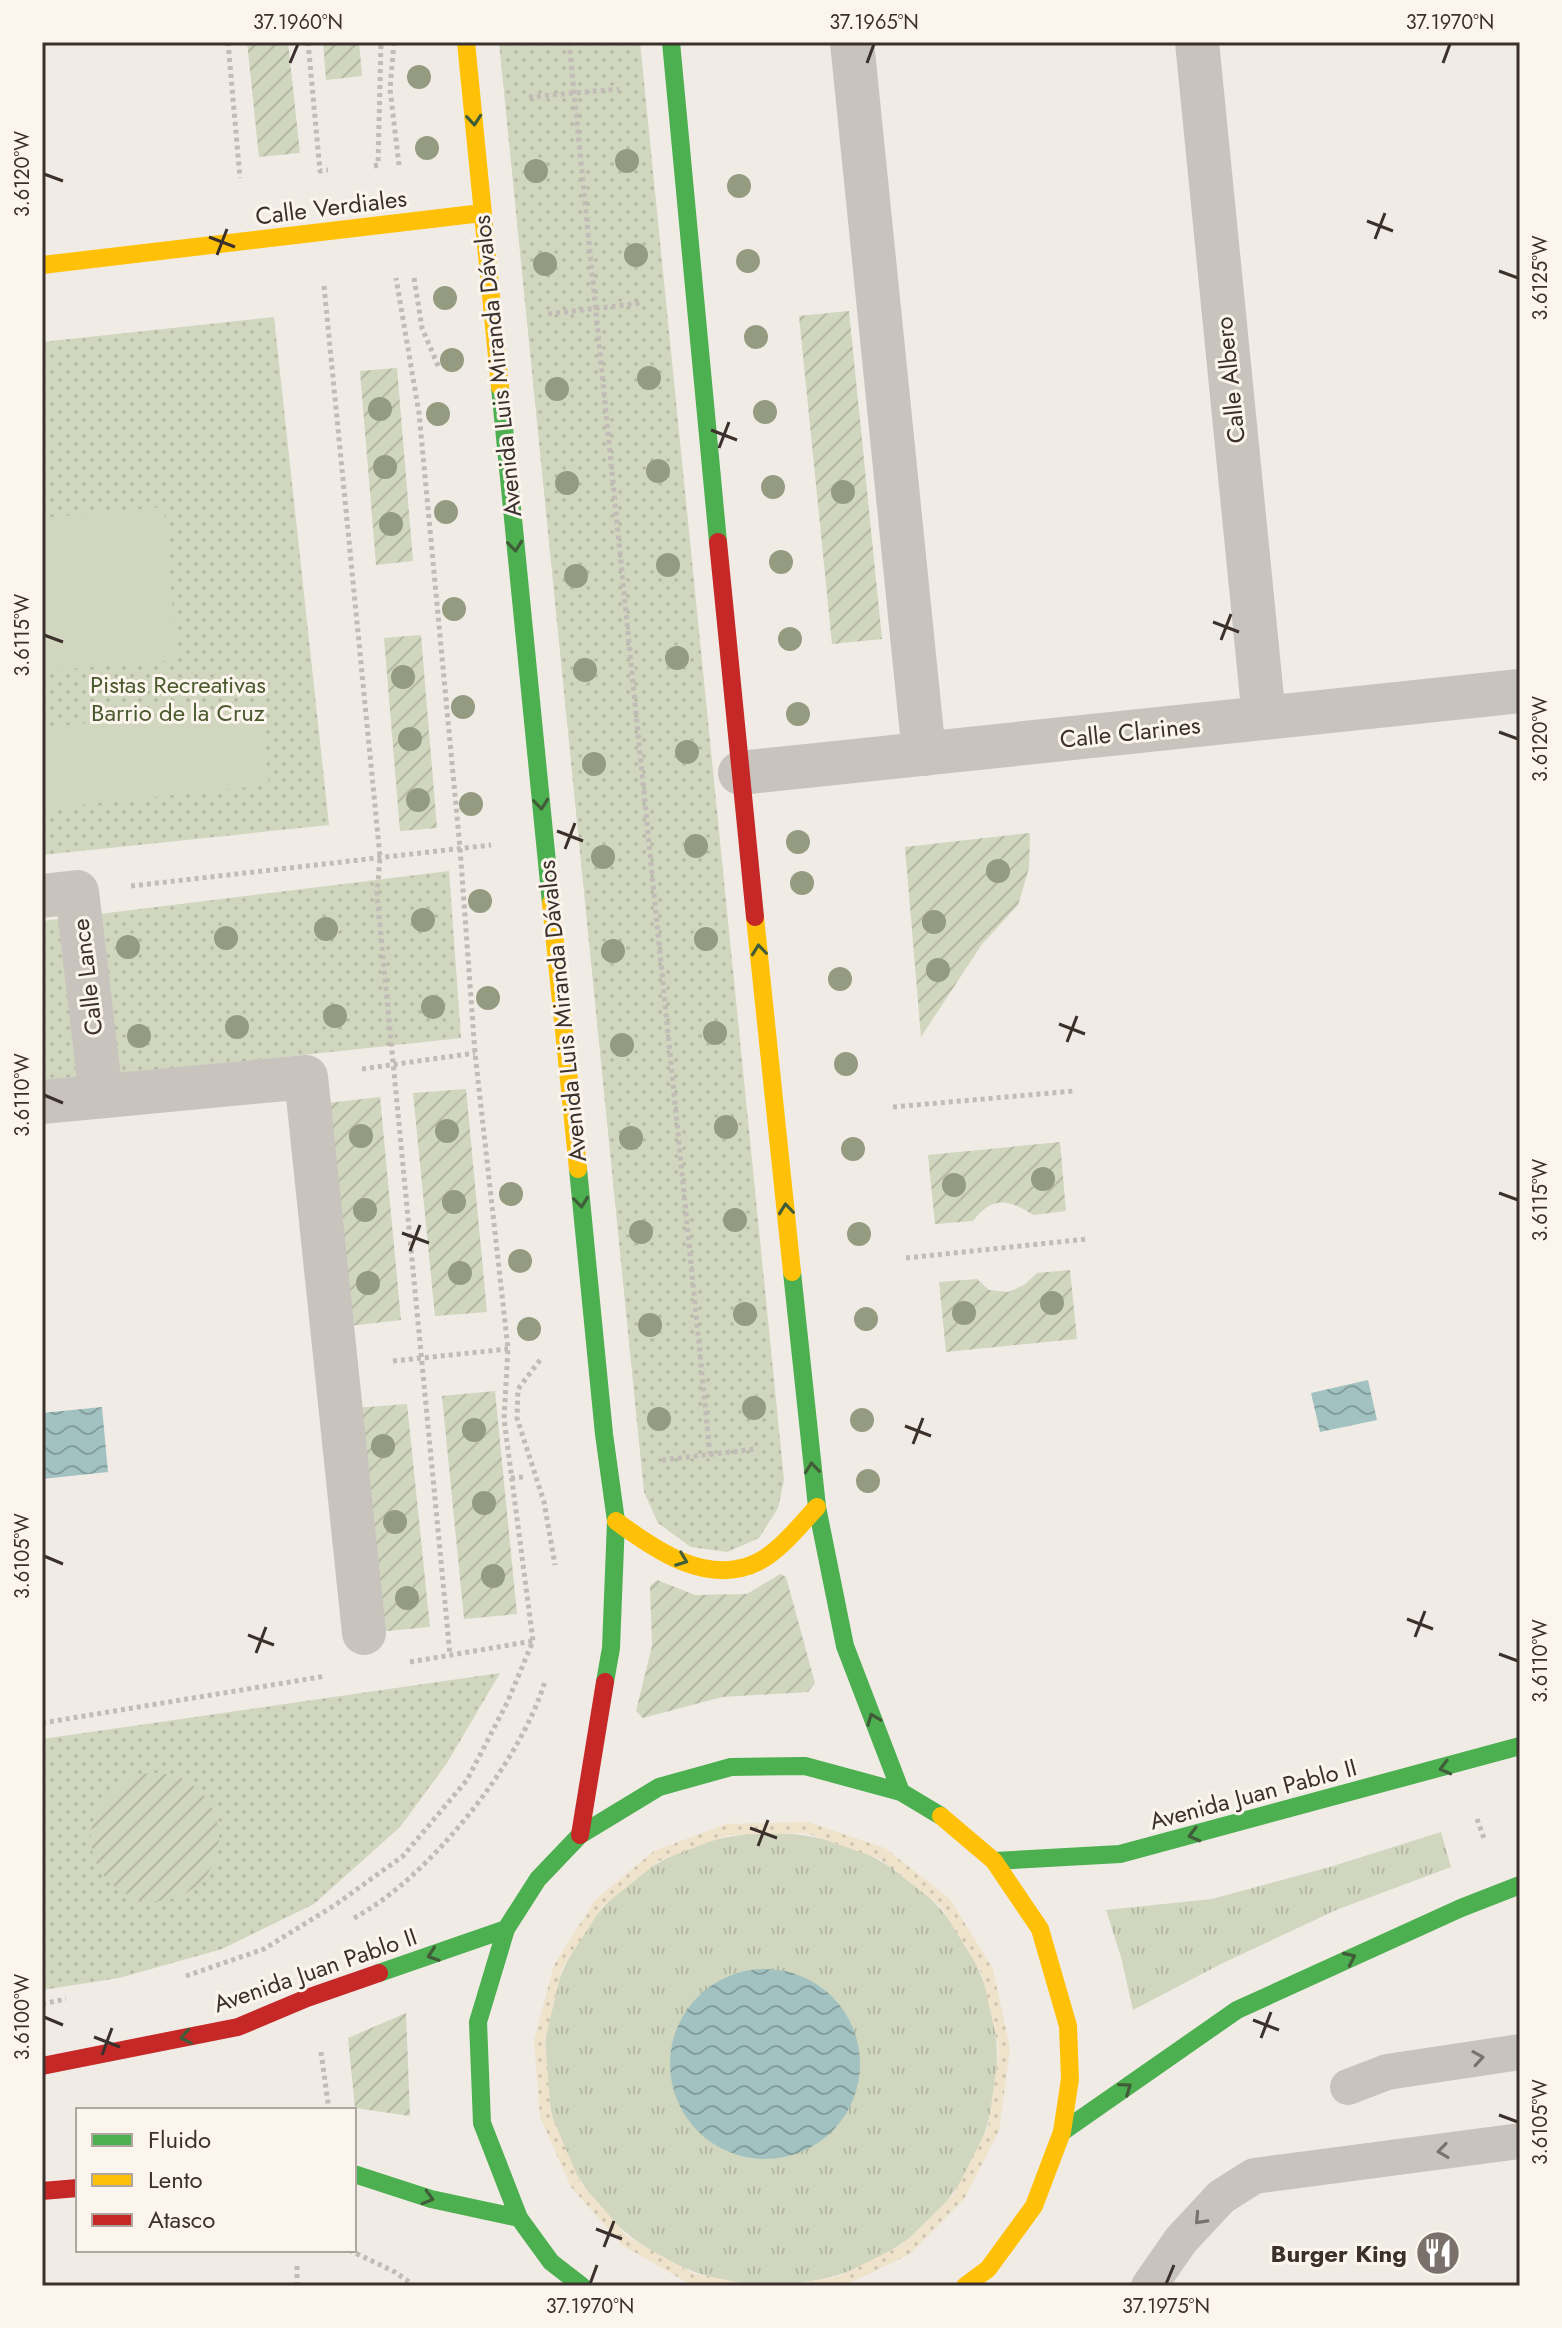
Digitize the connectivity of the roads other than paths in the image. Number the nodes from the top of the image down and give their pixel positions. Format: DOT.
graph roads {
  1 [pos="466,42"];
  2 [pos="671,42"];
  3 [pos="852,42"];
  4 [pos="1197,42"];
  5 [pos="482,213"];
  6 [pos="42,265"];
  7 [pos="1520,691"];
  8 [pos="1264,718"];
  9 [pos="924,754"];
  10 [pos="740,773"];
  11 [pos="59,894"];
  12 [pos="101,1096"];
  13 [pos="42,1102"];
  14 [pos="817,1507"];
  15 [pos="616,1521"];
  16 [pos="365,1652"];
  17 [pos="1520,1746"];
  18 [pos="901,1792"];
  19 [pos="580,1835"];
  20 [pos="994,1861"];
  21 [pos="1520,1885"];
  22 [pos="506,1929"];
  23 [pos="1520,2052"];
  24 [pos="42,2066"];
  25 [pos="1348,2087"];
  26 [pos="1062,2132"];
  27 [pos="1520,2141"];
  28 [pos="356,2175"];
  29 [pos="76,2188"];
  30 [pos="42,2191"];
  31 [pos="519,2218"];
  32 [pos="551,2262"];
  33 [pos="986,2278"];
  34 [pos="552,2286"];
  35 [pos="582,2286"];
  36 [pos="965,2286"];
  37 [pos="1149,2286"];
  1 -- 5 [label="main road, Avenida Luis Miranda Dávalos, one-way"];
  2 -- 10 [label="main road"];
  3 -- 9 [label="street"];
  4 -- 8 [label="street, Calle Albero"];
  5 -- 6 [label="main road, Calle Verdiales"];
  5 -- 15 [label="main road, Avenida Luis Miranda Dávalos, one-way"];
  7 -- 8 [label="street, Calle Clarines"];
  8 -- 9 [label="street, Calle Clarines"];
  9 -- 10 [label="street, Calle Clarines"];
  14 -- 10 [label="main road, one-way"];
  11 -- 12 [label="street, Calle Lance"];
  12 -- 13 [label="street"];
  12 -- 16 [label="street"];
  15 -- 14 [label="main road, one-way"];
  18 -- 14 [label="main road, one-way"];
  15 -- 19 [label="main road, Avenida Luis Miranda Dávalos"];
  17 -- 20 [label="main road, Avenida Juan Pablo II, one-way"];
  18 -- 19 [label="main road"];
  18 -- 20 [label="main road"];
  19 -- 22 [label="main road"];
  20 -- 26 [label="main road"];
  26 -- 21 [label="main road, one-way"];
  22 -- 24 [label="main road, Avenida Juan Pablo II, one-way"];
  22 -- 31 [label="main road"];
  25 -- 23 [label="lane, one-way"];
  26 -- 33 [label="main road"];
  27 -- 37 [label="lane, one-way"];
  28 -- 31 [label="main road, one-way"];
  29 -- 30 [label="main road"];
  31 -- 32 [label="main road"];
  32 -- 34 [label="main road"];
  32 -- 35 [label="main road"];
  33 -- 36 [label="main road"];
}
